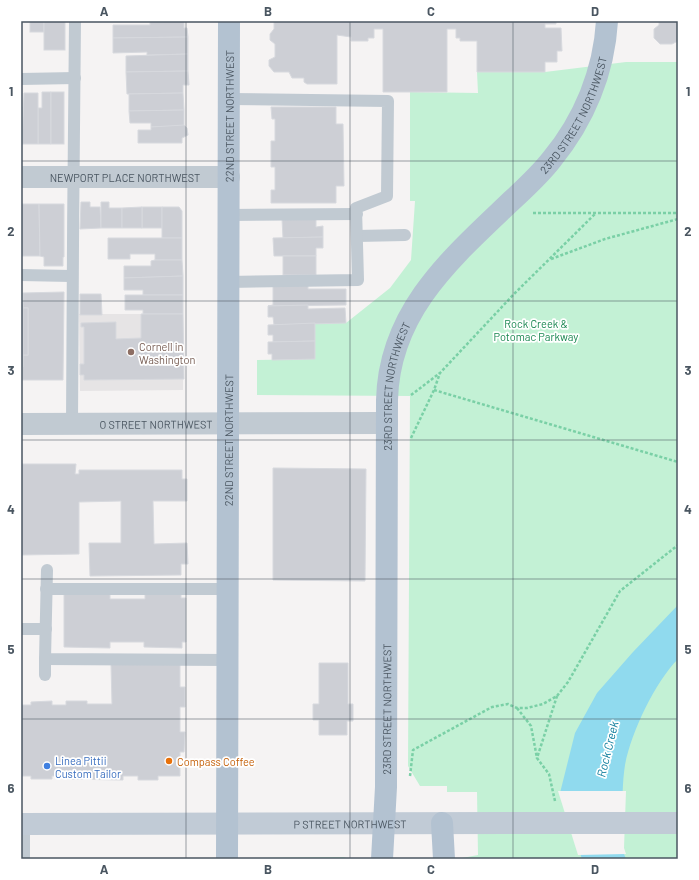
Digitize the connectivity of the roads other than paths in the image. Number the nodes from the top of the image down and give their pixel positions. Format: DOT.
graph roads {
  1 [pos="75,21"];
  2 [pos="229,21"];
  3 [pos="608,21"];
  4 [pos="75,78"];
  5 [pos="21,79"];
  6 [pos="229,99"];
  7 [pos="21,177"];
  8 [pos="74,177"];
  9 [pos="228,177"];
  10 [pos="356,214"];
  11 [pos="229,215"];
  12 [pos="406,235"];
  13 [pos="357,236"];
  14 [pos="21,275"];
  15 [pos="71,276"];
  16 [pos="228,282"];
  17 [pos="387,423"];
  18 [pos="21,424"];
  19 [pos="72,424"];
  20 [pos="227,424"];
  21 [pos="47,570"];
  22 [pos="46,589"];
  23 [pos="228,589"];
  24 [pos="21,629"];
  25 [pos="46,629"];
  26 [pos="45,659"];
  27 [pos="228,660"];
  28 [pos="45,675"];
  29 [pos="228,823"];
  30 [pos="385,823"];
  31 [pos="442,823"];
  32 [pos="678,823"];
  33 [pos="22,824"];
  34 [pos="24,859"];
  35 [pos="227,859"];
  36 [pos="382,859"];
  37 [pos="444,859"];
  1 -- 4 [label="lane"];
  2 -- 6 [label="main road, 22ND STREET NORTHWEST"];
  3 -- 17 [label="main road, 23RD STREET NORTHWEST"];
  4 -- 5 [label="lane"];
  4 -- 8 [label="lane"];
  6 -- 9 [label="main road, 22ND STREET NORTHWEST"];
  6 -- 10 [label="lane"];
  7 -- 8 [label="street, NEWPORT PLACE NORTHWEST"];
  8 -- 9 [label="street, NEWPORT PLACE NORTHWEST"];
  8 -- 15 [label="lane"];
  9 -- 11 [label="main road, 22ND STREET NORTHWEST"];
  10 -- 11 [label="lane"];
  10 -- 13 [label="lane"];
  11 -- 16 [label="main road, 22ND STREET NORTHWEST"];
  12 -- 13 [label="lane"];
  13 -- 16 [label="lane"];
  14 -- 15 [label="lane"];
  15 -- 19 [label="lane"];
  16 -- 20 [label="main road, 22ND STREET NORTHWEST"];
  17 -- 20 [label="street, O STREET NORTHWEST"];
  17 -- 30 [label="main road, 23RD STREET NORTHWEST"];
  18 -- 19 [label="street, O STREET NORTHWEST"];
  19 -- 20 [label="street, O STREET NORTHWEST"];
  20 -- 23 [label="main road, 22ND STREET NORTHWEST"];
  21 -- 22 [label="lane"];
  22 -- 23 [label="lane"];
  22 -- 25 [label="lane"];
  23 -- 27 [label="main road, 22ND STREET NORTHWEST"];
  24 -- 25 [label="lane"];
  25 -- 26 [label="lane"];
  26 -- 27 [label="lane"];
  26 -- 28 [label="lane"];
  27 -- 29 [label="main road, 22ND STREET NORTHWEST"];
  29 -- 30 [label="main road, P STREET NORTHWEST"];
  29 -- 33 [label="main road, P STREET NORTHWEST"];
  29 -- 35 [label="main road, 22ND STREET NORTHWEST"];
  30 -- 31 [label="main road, P STREET NORTHWEST"];
  30 -- 36 [label="main road"];
  31 -- 32 [label="main road, P STREET NORTHWEST, bridge"];
  31 -- 37 [label="main road"];
  33 -- 34 [label="lane"];
}
